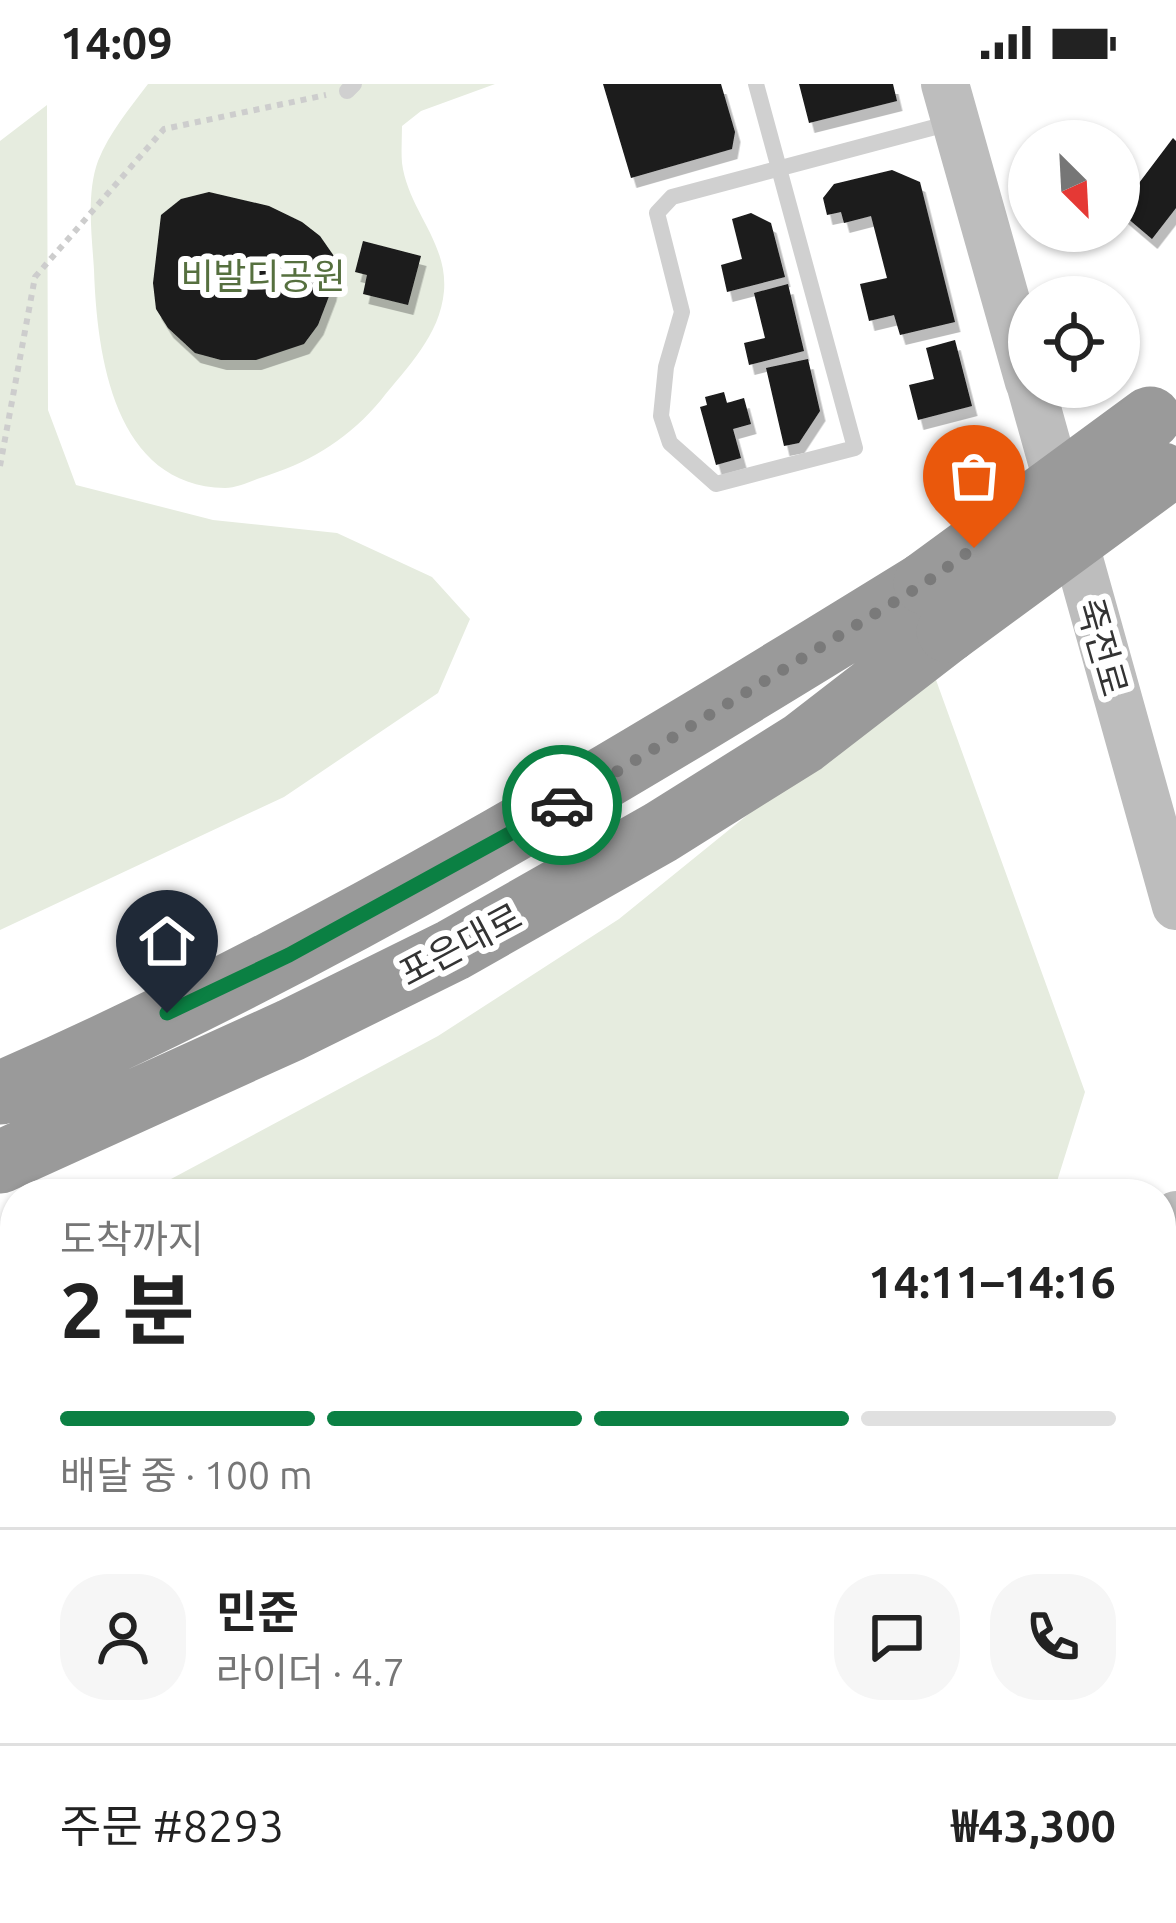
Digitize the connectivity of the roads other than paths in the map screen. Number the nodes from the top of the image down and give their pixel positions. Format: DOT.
graph roads {
  1 [pos="756,84"];
  2 [pos="951,103"];
  3 [pos="779,169"];
  4 [pos="1008,306"];
  5 [pos="1037,408"];
  6 [pos="1166,438"];
  7 [pos="937,607"];
  8 [pos="1176,906"];
  9 [pos="0,1094"];
  10 [pos="0,1162"];
  1 -- 3 [label="lane"];
  2 -- 3 [label="lane"];
  2 -- 4 [label="street, 죽전로"];
  3 -- 3 [label="lane"];
  5 -- 8 [label="street, 죽전로"];
  6 -- 7 [label="highway, bridge"];
  7 -- 9 [label="highway, 포은대로"];
  7 -- 10 [label="highway, 포은대로"];
}
